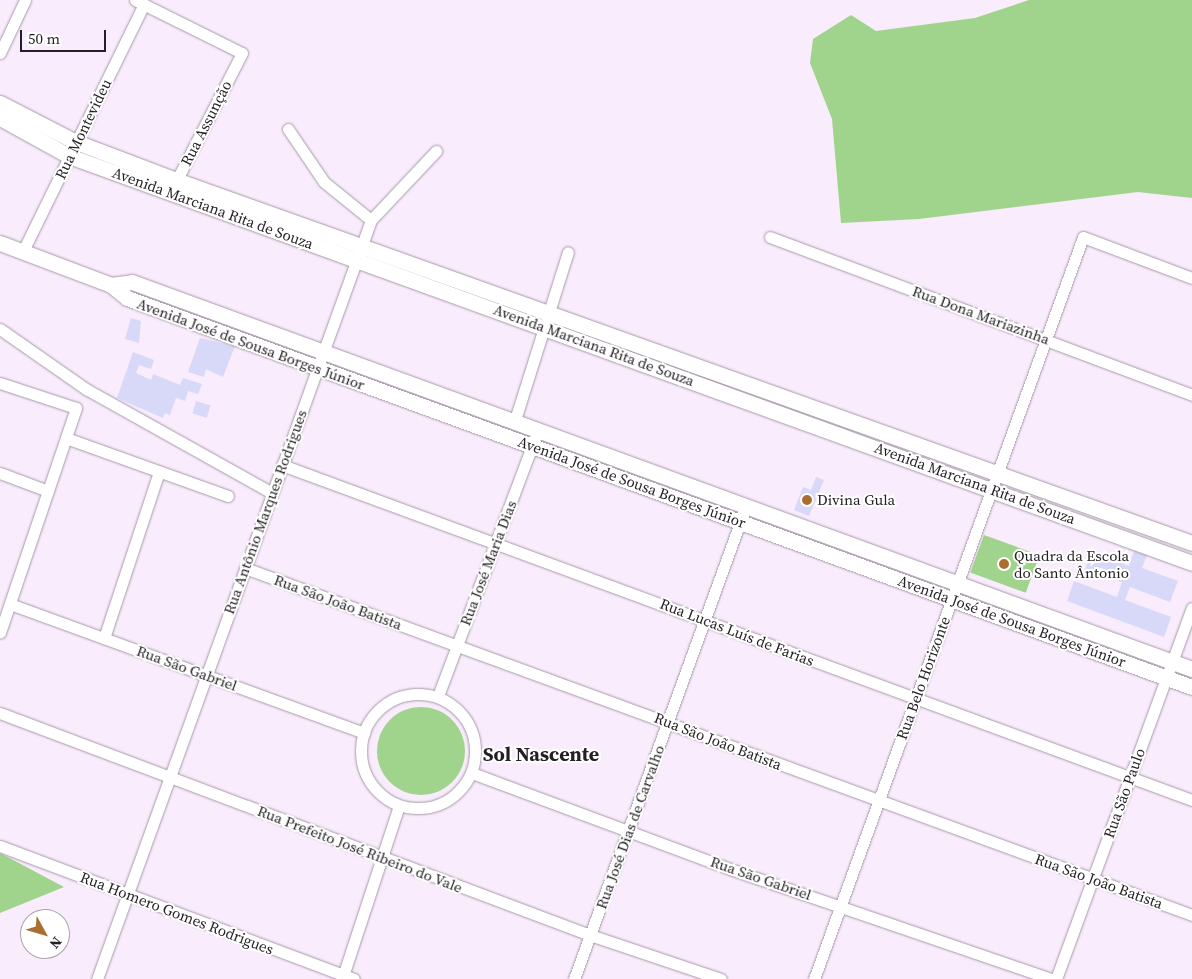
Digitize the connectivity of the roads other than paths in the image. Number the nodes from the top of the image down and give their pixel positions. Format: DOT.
graph roads {
  1 [pos="25,0"];
  2 [pos="140,2"];
  3 [pos="0,53"];
  4 [pos="0,104"];
  5 [pos="0,118"];
  6 [pos="288,129"];
  7 [pos="76,142"];
  8 [pos="436,150"];
  9 [pos="70,156"];
  10 [pos="173,187"];
  11 [pos="371,220"];
  12 [pos="770,236"];
  13 [pos="0,244"];
  14 [pos="568,252"];
  15 [pos="22,253"];
  16 [pos="359,253"];
  17 [pos="1192,278"];
  18 [pos="112,285"];
  19 [pos="548,321"];
  20 [pos="0,329"];
  21 [pos="1046,339"];
  22 [pos="323,352"];
  23 [pos="317,368"];
  24 [pos="0,383"];
  25 [pos="1192,395"];
  26 [pos="514,423"];
  27 [pos="538,430"];
  28 [pos="66,438"];
  29 [pos="532,446"];
  30 [pos="282,465"];
  31 [pos="159,472"];
  32 [pos="0,473"];
  33 [pos="997,473"];
  34 [pos="992,489"];
  35 [pos="48,491"];
  36 [pos="272,493"];
  37 [pos="228,496"];
  38 [pos="1067,498"];
  39 [pos="746,506"];
  40 [pos="1062,515"];
  41 [pos="741,522"];
  42 [pos="496,543"];
  43 [pos="1192,543"];
  44 [pos="1192,563"];
  45 [pos="245,568"];
  46 [pos="958,583"];
  47 [pos="952,598"];
  48 [pos="10,604"];
  49 [pos="1192,608"];
  50 [pos="705,620"];
  51 [pos="0,633"];
  52 [pos="104,638"];
  53 [pos="457,645"];
  54 [pos="1172,661"];
  55 [pos="1192,669"];
  56 [pos="206,675"];
  57 [pos="1166,678"];
  58 [pos="1192,687"];
  59 [pos="438,696"];
  60 [pos="915,699"];
  61 [pos="0,713"];
  62 [pos="668,722"];
  63 [pos="364,733"];
  64 [pos="472,772"];
  65 [pos="169,777"];
  66 [pos="1129,777"];
  67 [pos="1192,800"];
  68 [pos="878,801"];
  69 [pos="399,806"];
  70 [pos="629,829"];
  71 [pos="0,846"];
  72 [pos="382,857"];
  73 [pos="1093,878"];
  74 [pos="126,894"];
  75 [pos="840,906"];
  76 [pos="1192,915"];
  77 [pos="590,935"];
  78 [pos="346,978"];
  79 [pos="97,979"];
  80 [pos="574,979"];
  81 [pos="721,979"];
  82 [pos="814,979"];
  83 [pos="1054,979"];
  1 -- 3 [label="street"];
  2 -- 7 [label="street, Rua Montevideu"];
  2 -- 10 [label="street, Rua Assunção"];
  4 -- 7 [label="street, Avenida Marciana Rita de Souza"];
  5 -- 9 [label="street, Avenida Marciana Rita de Souza"];
  6 -- 11 [label="street"];
  7 -- 9 [label="street, Rua Montevideu"];
  7 -- 10 [label="street, Avenida Marciana Rita de Souza"];
  8 -- 11 [label="street, Rua Antônio Marques Rodrigues"];
  9 -- 10 [label="street, Avenida Marciana Rita de Souza"];
  9 -- 15 [label="street, Rua Montevideu"];
  10 -- 16 [label="street, Avenida Marciana Rita de Souza"];
  11 -- 16 [label="street, Rua Antônio Marques Rodrigues"];
  12 -- 21 [label="street, Rua Dona Mariazinha"];
  13 -- 15 [label="street"];
  14 -- 19 [label="street"];
  15 -- 18 [label="street"];
  16 -- 19 [label="street, Avenida Marciana Rita de Souza"];
  16 -- 22 [label="street, Rua Antônio Marques Rodrigues"];
  17 -- 21 [label="street, Rua Belo Horizonte"];
  18 -- 22 [label="street, Avenida José de Sousa Borges Júnior"];
  18 -- 23 [label="street, Avenida José de Sousa Borges Júnior"];
  19 -- 26 [label="street"];
  19 -- 33 [label="street, Avenida Marciana Rita de Souza"];
  19 -- 34 [label="street, Avenida Marciana Rita de Souza"];
  20 -- 36 [label="street"];
  21 -- 25 [label="street, Rua Dona Mariazinha"];
  21 -- 33 [label="street, Rua Belo Horizonte"];
  22 -- 23 [label="street, Rua Antônio Marques Rodrigues"];
  22 -- 26 [label="street, Avenida José de Sousa Borges Júnior"];
  23 -- 29 [label="street, Avenida José de Sousa Borges Júnior"];
  23 -- 30 [label="street, Rua Antônio Marques Rodrigues"];
  24 -- 28 [label="street"];
  26 -- 27 [label="street, Avenida José de Sousa Borges Júnior"];
  27 -- 29 [label="street, Rua José Maria Dias"];
  27 -- 39 [label="street, Avenida José de Sousa Borges Júnior"];
  28 -- 31 [label="street"];
  28 -- 35 [label="street"];
  29 -- 41 [label="street, Avenida José de Sousa Borges Júnior"];
  29 -- 42 [label="street, Rua José Maria Dias"];
  30 -- 36 [label="street, Rua Antônio Marques Rodrigues"];
  30 -- 42 [label="street, Rua Lucas Luís de Farias"];
  31 -- 37 [label="street"];
  31 -- 52 [label="street"];
  32 -- 35 [label="street"];
  33 -- 34 [label="street, Rua Belo Horizonte"];
  33 -- 38 [label="street, Avenida Marciana Rita de Souza"];
  34 -- 40 [label="street, Avenida Marciana Rita de Souza"];
  34 -- 46 [label="street, Rua Belo Horizonte"];
  35 -- 48 [label="street"];
  36 -- 45 [label="street, Rua Antônio Marques Rodrigues"];
  38 -- 40 [label="street"];
  38 -- 43 [label="street, Avenida Marciana Rita de Souza"];
  39 -- 41 [label="street, Rua José Dias de Carvalho"];
  39 -- 46 [label="street, Avenida José de Sousa Borges Júnior"];
  40 -- 44 [label="street, Avenida Marciana Rita de Souza"];
  41 -- 47 [label="street, Avenida José de Sousa Borges Júnior"];
  41 -- 50 [label="street, Rua José Dias de Carvalho"];
  42 -- 50 [label="street, Rua Lucas Luís de Farias"];
  42 -- 53 [label="street, Rua José Maria Dias"];
  45 -- 53 [label="street, Rua São João Batista"];
  45 -- 56 [label="street, Rua Antônio Marques Rodrigues"];
  46 -- 47 [label="street, Rua Belo Horizonte"];
  46 -- 54 [label="street, Avenida José de Sousa Borges Júnior"];
  47 -- 57 [label="street, Avenida José de Sousa Borges Júnior"];
  47 -- 60 [label="street, Rua Belo Horizonte"];
  48 -- 51 [label="street"];
  48 -- 52 [label="street, Rua São Gabriel"];
  49 -- 54 [label="street, Rua São Paulo"];
  50 -- 60 [label="street, Rua Lucas Luís de Farias"];
  50 -- 62 [label="street, Rua José Dias de Carvalho"];
  52 -- 56 [label="street, Rua São Gabriel"];
  53 -- 59 [label="street, Rua José Maria Dias"];
  53 -- 62 [label="street, Rua São João Batista"];
  54 -- 55 [label="street, Avenida José de Sousa Borges Júnior"];
  54 -- 57 [label="street, Rua São Paulo"];
  56 -- 63 [label="street, Rua São Gabriel"];
  56 -- 65 [label="street, Rua Antônio Marques Rodrigues"];
  57 -- 58 [label="street, Avenida José de Sousa Borges Júnior"];
  57 -- 66 [label="street, Rua São Paulo"];
  59 -- 63 [label="street"];
  59 -- 64 [label="street"];
  60 -- 66 [label="street, Rua Lucas Luís de Farias"];
  60 -- 68 [label="street, Rua Belo Horizonte"];
  61 -- 65 [label="street, Rua Prefeito José Ribeiro do Vale"];
  62 -- 68 [label="street, Rua São João Batista"];
  62 -- 70 [label="street, Rua José Dias de Carvalho"];
  63 -- 69 [label="street"];
  64 -- 69 [label="street"];
  64 -- 70 [label="street, Rua São Gabriel"];
  65 -- 72 [label="street, Rua Prefeito José Ribeiro do Vale"];
  65 -- 74 [label="street, Rua Antônio Marques Rodrigues"];
  66 -- 67 [label="street, Rua Lucas Luís de Farias"];
  66 -- 73 [label="street, Rua São Paulo"];
  68 -- 73 [label="street, Rua São João Batista"];
  68 -- 75 [label="street, Rua Belo Horizonte"];
  69 -- 72 [label="street"];
  70 -- 75 [label="street, Rua São Gabriel"];
  70 -- 77 [label="street, Rua José Dias de Carvalho"];
  71 -- 74 [label="street, Rua Homero Gomes Rodrigues"];
  72 -- 77 [label="street, Rua Prefeito José Ribeiro do Vale"];
  72 -- 78 [label="street"];
  73 -- 76 [label="street, Rua São João Batista"];
  73 -- 83 [label="street, Rua São Paulo"];
  74 -- 78 [label="street, Rua Homero Gomes Rodrigues"];
  74 -- 79 [label="street, Rua Antônio Marques Rodrigues"];
  75 -- 82 [label="street, Rua Belo Horizonte"];
  75 -- 83 [label="street, Rua São Gabriel"];
  77 -- 80 [label="street, Rua José Dias de Carvalho"];
  77 -- 81 [label="street, Rua Prefeito José Ribeiro do Vale"];
}
